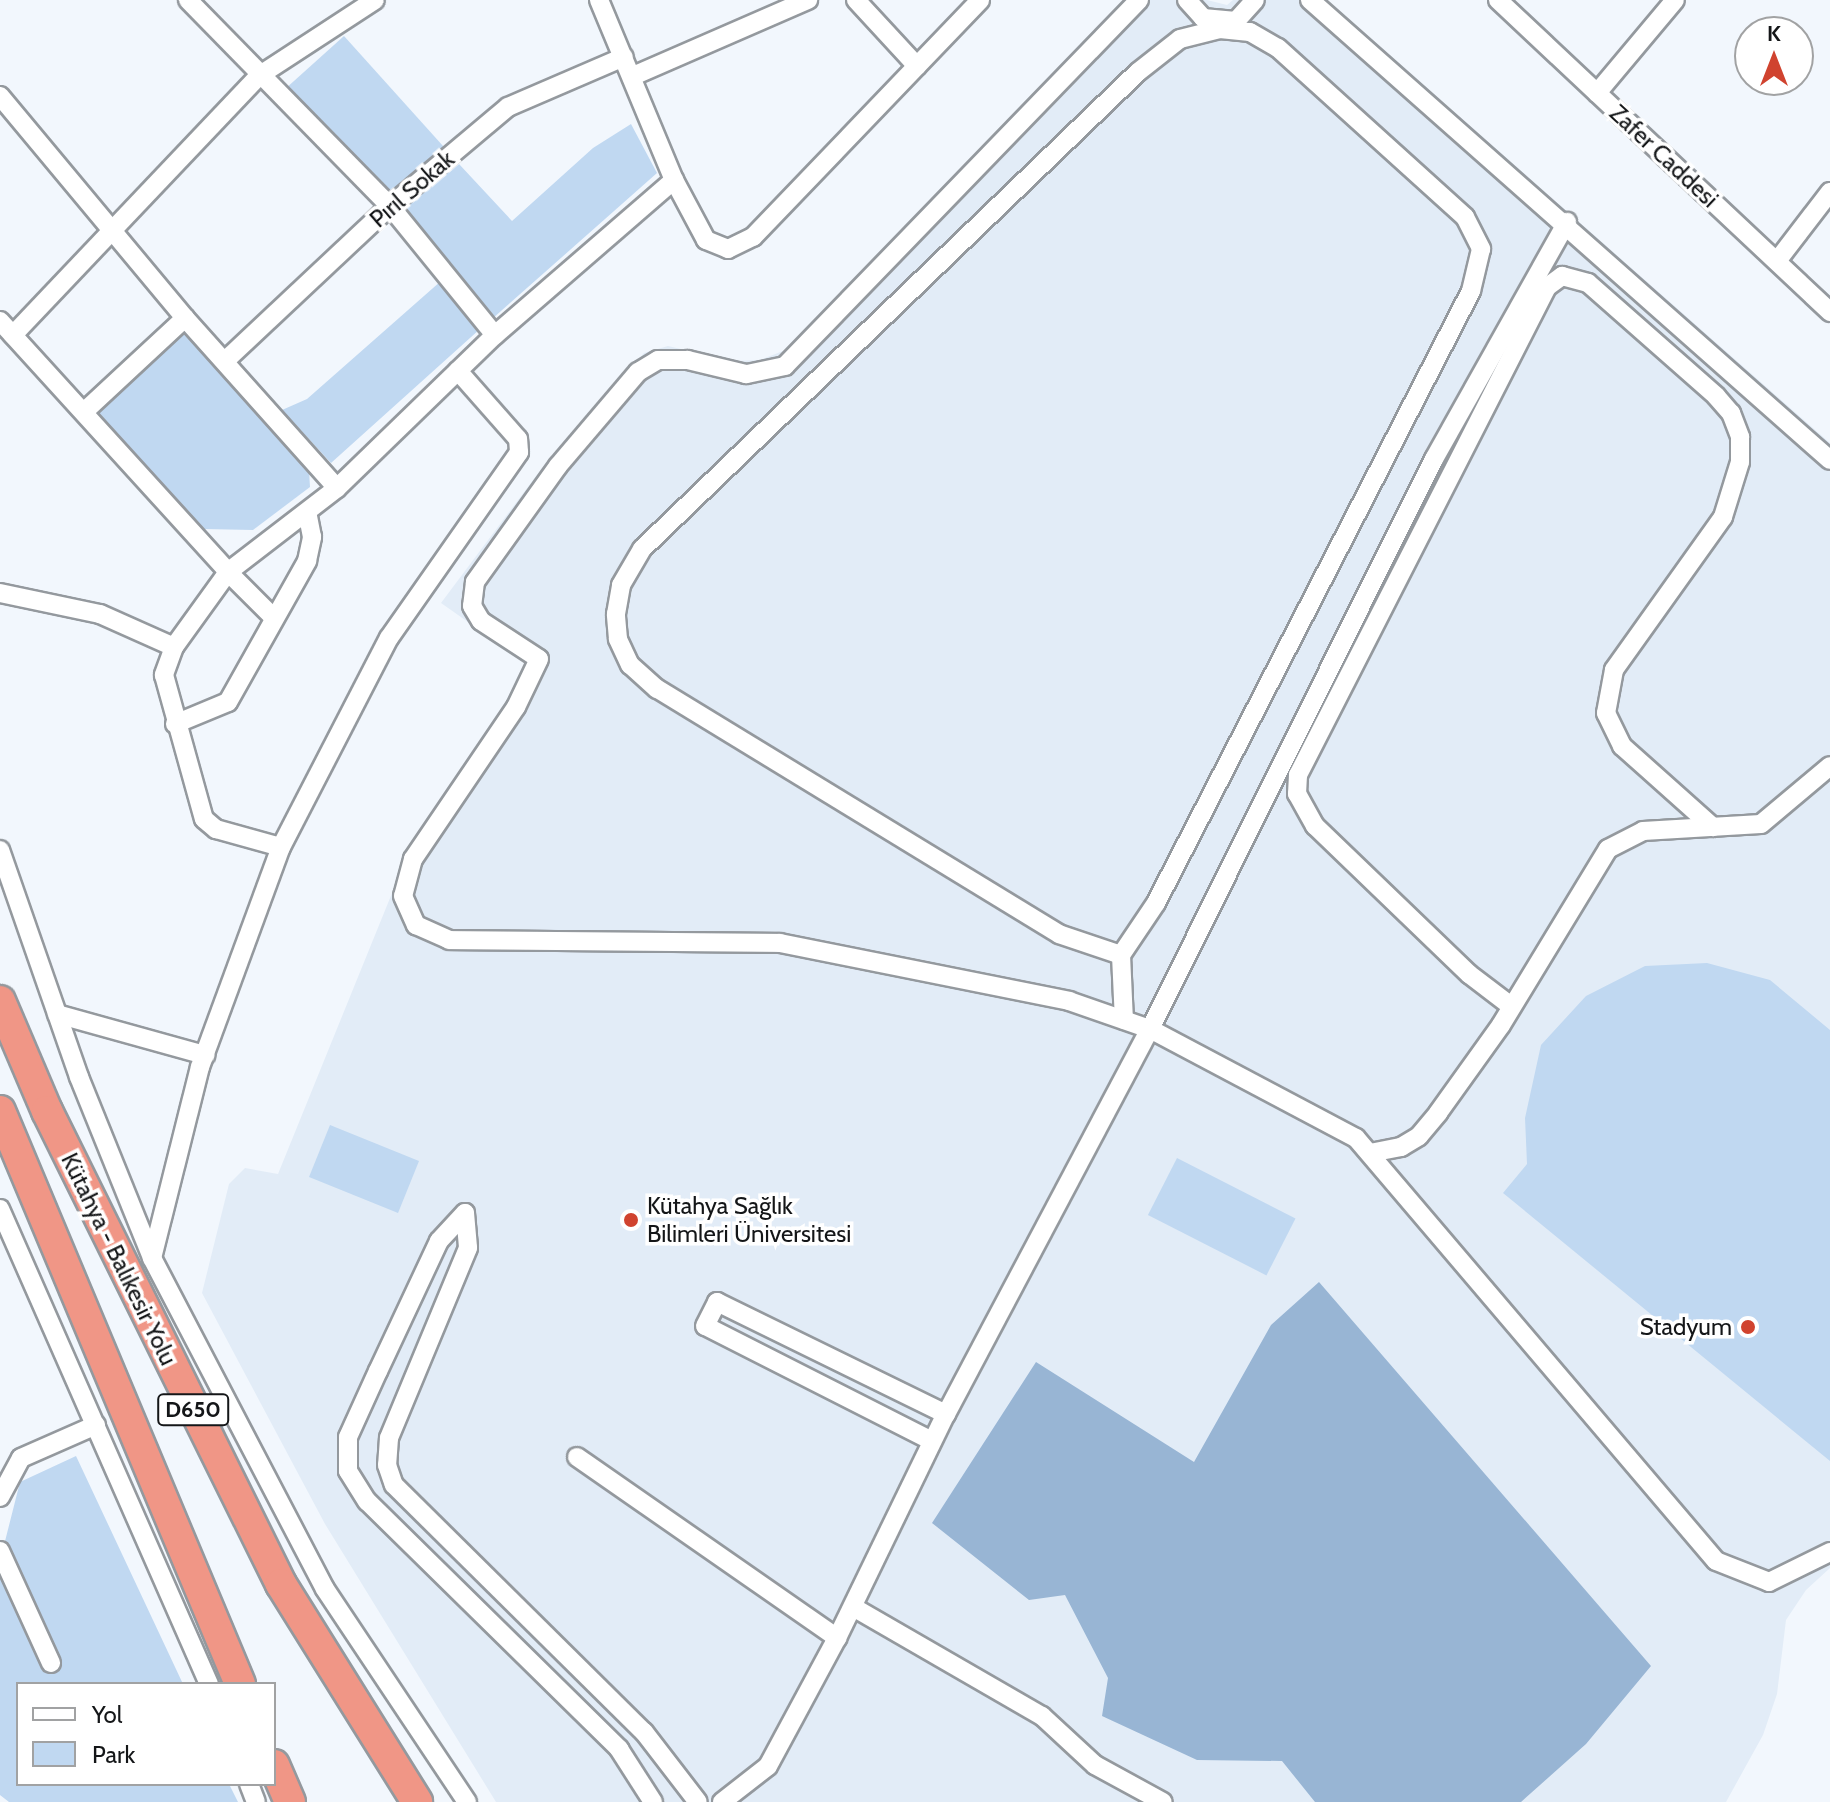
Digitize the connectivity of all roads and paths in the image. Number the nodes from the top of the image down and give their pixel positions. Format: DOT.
graph roads {
  1 [pos="188,0"];
  2 [pos="375,0"];
  3 [pos="599,0"];
  4 [pos="808,0"];
  5 [pos="856,0"];
  6 [pos="980,0"];
  7 [pos="1139,0"];
  8 [pos="1187,0"];
  9 [pos="1255,0"];
  10 [pos="1310,0"];
  11 [pos="1498,0"];
  12 [pos="1675,0"];
  13 [pos="624,57"];
  14 [pos="917,66"];
  15 [pos="260,75"];
  16 [pos="633,76"];
  17 [pos="1597,93"];
  18 [pos="0,96"];
  19 [pos="674,180"];
  20 [pos="1830,192"];
  21 [pos="390,206"];
  22 [pos="1567,222"];
  23 [pos="111,235"];
  24 [pos="1777,261"];
  25 [pos="1830,312"];
  26 [pos="185,318"];
  27 [pos="0,321"];
  28 [pos="13,335"];
  29 [pos="495,335"];
  30 [pos="226,360"];
  31 [pos="458,371"];
  32 [pos="84,412"];
  33 [pos="1830,460"];
  34 [pos="337,488"];
  35 [pos="307,512"];
  36 [pos="228,572"];
  37 [pos="0,593"];
  38 [pos="274,618"];
  39 [pos="174,647"];
  40 [pos="175,724"];
  41 [pos="1830,766"];
  42 [pos="1713,827"];
  43 [pos="281,847"];
  44 [pos="0,850"];
  45 [pos="1121,955"];
  46 [pos="0,1001"];
  47 [pos="1511,1006"];
  48 [pos="57,1014"];
  49 [pos="1124,1020"];
  50 [pos="1150,1029"];
  51 [pos="205,1055"];
  52 [pos="0,1111"];
  53 [pos="1370,1153"];
  54 [pos="0,1209"];
  55 [pos="152,1258"];
  56 [pos="946,1414"];
  57 [pos="96,1425"];
  58 [pos="932,1441"];
  59 [pos="577,1457"];
  60 [pos="0,1497"];
  61 [pos="0,1551"];
  62 [pos="1830,1552"];
  63 [pos="853,1607"];
  64 [pos="837,1638"];
  65 [pos="51,1663"];
  66 [pos="208,1682"];
  67 [pos="239,1682"];
  68 [pos="276,1770"];
  69 [pos="290,1802"];
  70 [pos="417,1802"];
  71 [pos="467,1802"];
  72 [pos="653,1802"];
  73 [pos="698,1802"];
  74 [pos="722,1802"];
  75 [pos="1163,1802"];
  1 -- 15 [label="street"];
  2 -- 15 [label="street"];
  3 -- 13 [label="street"];
  4 -- 16 [label="street"];
  5 -- 14 [label="street"];
  6 -- 14 [label="street"];
  7 -- 49 [label="street"];
  8 -- 9 [label="street"];
  10 -- 22 [label="street"];
  11 -- 17 [label="street, Zafer Caddesi"];
  12 -- 17 [label="street"];
  13 -- 16 [label="street"];
  13 -- 21 [label="street, Pırıl Sokak"];
  14 -- 19 [label="street"];
  15 -- 21 [label="street"];
  15 -- 23 [label="street"];
  16 -- 19 [label="street"];
  17 -- 24 [label="street, Zafer Caddesi"];
  18 -- 23 [label="street"];
  19 -- 29 [label="street"];
  20 -- 24 [label="street"];
  21 -- 29 [label="street"];
  21 -- 30 [label="street, Pırıl Sokak"];
  22 -- 33 [label="street"];
  22 -- 50 [label="street"];
  23 -- 26 [label="street"];
  23 -- 28 [label="street"];
  24 -- 25 [label="street, Zafer Caddesi"];
  26 -- 30 [label="street"];
  26 -- 32 [label="street"];
  27 -- 28 [label="street"];
  28 -- 32 [label="street"];
  29 -- 31 [label="street"];
  30 -- 34 [label="street"];
  31 -- 34 [label="street"];
  31 -- 43 [label="street"];
  32 -- 36 [label="street"];
  34 -- 35 [label="street"];
  35 -- 36 [label="street"];
  35 -- 38 [label="street"];
  36 -- 38 [label="street"];
  36 -- 39 [label="street"];
  37 -- 39 [label="street"];
  38 -- 40 [label="street"];
  39 -- 40 [label="street"];
  40 -- 43 [label="street"];
  41 -- 42 [label="street"];
  42 -- 47 [label="street"];
  42 -- 47 [label="street"];
  43 -- 51 [label="street"];
  44 -- 48 [label="street"];
  45 -- 45 [label="street"];
  45 -- 49 [label="street"];
  46 -- 70 [label="highway, Kütahya - Balıkesir Yolu / D650"];
  47 -- 53 [label="street"];
  48 -- 51 [label="street"];
  48 -- 55 [label="street"];
  49 -- 50 [label="street"];
  50 -- 53 [label="street"];
  50 -- 56 [label="street"];
  51 -- 55 [label="street"];
  52 -- 67 [label="highway, Kütahya - Balıkesir Yolu / D650"];
  53 -- 62 [label="street"];
  54 -- 57 [label="street"];
  55 -- 71 [label="street"];
  56 -- 58 [label="street"];
  56 -- 58 [label="street"];
  57 -- 60 [label="street"];
  57 -- 66 [label="street"];
  58 -- 63 [label="street"];
  59 -- 64 [label="street"];
  61 -- 65 [label="street"];
  63 -- 64 [label="street"];
  63 -- 75 [label="street"];
  64 -- 74 [label="street"];
  68 -- 69 [label="highway"];
  72 -- 73 [label="street"];
}
